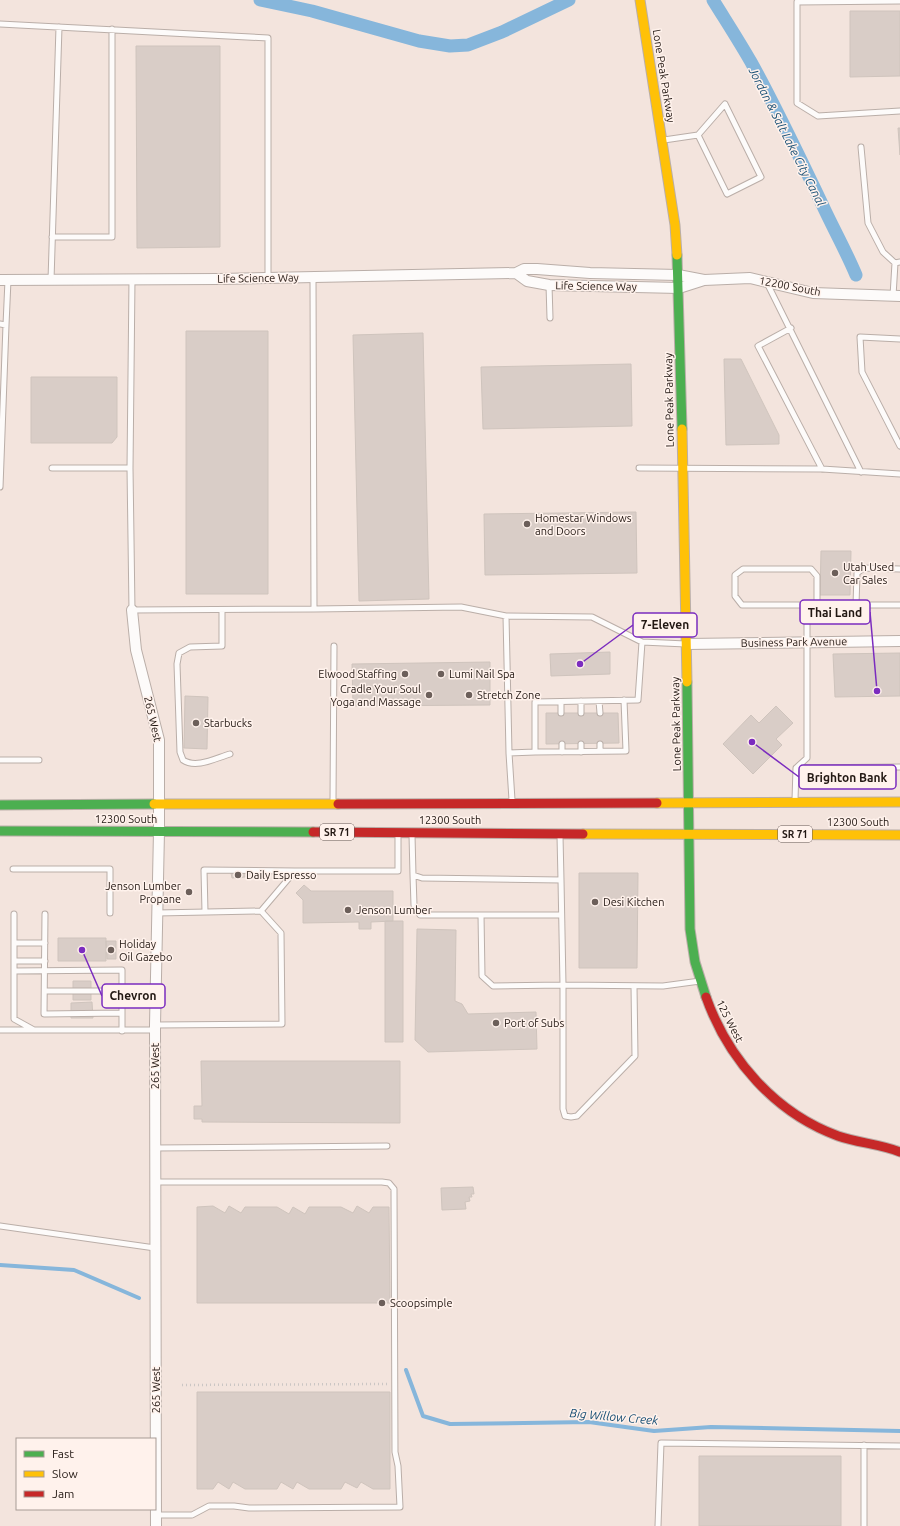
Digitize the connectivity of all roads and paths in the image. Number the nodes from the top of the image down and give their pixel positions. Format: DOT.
graph roads {
  1 [pos="640,0"];
  2 [pos="900,1"];
  3 [pos="0,24"];
  4 [pos="59,27"];
  5 [pos="112,29"];
  6 [pos="900,111"];
  7 [pos="698,135"];
  8 [pos="662,140"];
  9 [pos="862,147"];
  10 [pos="52,237"];
  11 [pos="898,262"];
  12 [pos="516,273"];
  13 [pos="678,275"];
  14 [pos="313,277"];
  15 [pos="268,278"];
  16 [pos="132,279"];
  17 [pos="4,280"];
  18 [pos="51,280"];
  19 [pos="704,280"];
  20 [pos="767,282"];
  21 [pos="549,285"];
  22 [pos="679,288"];
  23 [pos="897,296"];
  24 [pos="550,318"];
  25 [pos="0,324"];
  26 [pos="6,325"];
  27 [pos="791,328"];
  28 [pos="900,339"];
  29 [pos="900,446"];
  30 [pos="52,468"];
  31 [pos="130,468"];
  32 [pos="639,468"];
  33 [pos="682,468"];
  34 [pos="822,469"];
  35 [pos="862,472"];
  36 [pos="900,474"];
  37 [pos="0,487"];
  38 [pos="900,569"];
  39 [pos="807,605"];
  40 [pos="817,605"];
  41 [pos="856,605"];
  42 [pos="900,606"];
  43 [pos="314,609"];
  44 [pos="132,610"];
  45 [pos="222,610"];
  46 [pos="506,616"];
  47 [pos="900,641"];
  48 [pos="642,642"];
  49 [pos="807,642"];
  50 [pos="687,644"];
  51 [pos="334,646"];
  52 [pos="624,700"];
  53 [pos="581,701"];
  54 [pos="599,701"];
  55 [pos="561,702"];
  56 [pos="562,713"];
  57 [pos="581,713"];
  58 [pos="600,713"];
  59 [pos="562,744"];
  60 [pos="581,744"];
  61 [pos="600,744"];
  62 [pos="535,752"];
  63 [pos="562,752"];
  64 [pos="581,752"];
  65 [pos="600,752"];
  66 [pos="509,753"];
  67 [pos="230,754"];
  68 [pos="0,760"];
  69 [pos="39,760"];
  70 [pos="900,767"];
  71 [pos="796,768"];
  72 [pos="690,802"];
  73 [pos="900,802"];
  74 [pos="512,803"];
  75 [pos="795,803"];
  76 [pos="333,804"];
  77 [pos="0,805"];
  78 [pos="159,805"];
  79 [pos="0,831"];
  80 [pos="159,831"];
  81 [pos="398,832"];
  82 [pos="412,832"];
  83 [pos="560,832"];
  84 [pos="689,833"];
  85 [pos="900,835"];
  86 [pos="13,870"];
  87 [pos="295,871"];
  88 [pos="413,875"];
  89 [pos="560,880"];
  90 [pos="262,911"];
  91 [pos="205,912"];
  92 [pos="110,913"];
  93 [pos="157,913"];
  94 [pos="14,914"];
  95 [pos="45,914"];
  96 [pos="481,914"];
  97 [pos="561,915"];
  98 [pos="14,943"];
  99 [pos="45,943"];
  100 [pos="45,961"];
  101 [pos="14,962"];
  102 [pos="14,971"];
  103 [pos="45,971"];
  104 [pos="700,981"];
  105 [pos="563,985"];
  106 [pos="634,986"];
  107 [pos="45,991"];
  108 [pos="121,991"];
  109 [pos="121,1013"];
  110 [pos="155,1027"];
  111 [pos="0,1030"];
  112 [pos="34,1030"];
  113 [pos="122,1031"];
  114 [pos="387,1146"];
  115 [pos="155,1148"];
  116 [pos="900,1152"];
  117 [pos="156,1182"];
  118 [pos="0,1226"];
  119 [pos="156,1248"];
  120 [pos="388,1384"];
  121 [pos="182,1385"];
  122 [pos="864,1445"];
  123 [pos="900,1446"];
  124 [pos="156,1515"];
  125 [pos="156,1526"];
  126 [pos="658,1526"];
  127 [pos="864,1526"];
  1 -- 8 [label="main road, Lone Peak Parkway"];
  2 -- 6 [label="lane"];
  3 -- 4 [label="lane"];
  4 -- 5 [label="lane"];
  4 -- 10 [label="lane"];
  5 -- 10 [label="lane"];
  5 -- 15 [label="lane"];
  7 -- 7 [label="lane"];
  7 -- 8 [label="lane"];
  8 -- 13 [label="main road, Lone Peak Parkway"];
  9 -- 11 [label="lane"];
  10 -- 18 [label="lane"];
  11 -- 23 [label="lane"];
  12 -- 13 [label="street, Life Science Way"];
  12 -- 14 [label="street, Life Science Way"];
  12 -- 21 [label="street, Life Science Way"];
  13 -- 19 [label="street, 12200 South"];
  13 -- 22 [label="main road, Lone Peak Parkway"];
  14 -- 15 [label="street, Life Science Way"];
  14 -- 43 [label="lane"];
  15 -- 16 [label="street, Life Science Way"];
  16 -- 18 [label="street, Life Science Way"];
  16 -- 31 [label="lane"];
  17 -- 18 [label="street, Life Science Way"];
  17 -- 26 [label="lane"];
  19 -- 20 [label="street, 12200 South"];
  19 -- 22 [label="street, 12200 South"];
  20 -- 23 [label="street, 12200 South"];
  20 -- 27 [label="lane"];
  21 -- 22 [label="street, Life Science Way"];
  21 -- 24 [label="lane"];
  22 -- 33 [label="main road, Lone Peak Parkway"];
  25 -- 26 [label="lane"];
  26 -- 37 [label="lane"];
  27 -- 34 [label="lane"];
  27 -- 35 [label="lane"];
  28 -- 29 [label="lane"];
  30 -- 31 [label="lane"];
  31 -- 44 [label="lane"];
  32 -- 33 [label="lane"];
  33 -- 34 [label="lane"];
  33 -- 50 [label="main road, Lone Peak Parkway"];
  34 -- 35 [label="lane"];
  35 -- 36 [label="lane"];
  38 -- 41 [label="lane"];
  39 -- 40 [label="lane"];
  39 -- 40 [label="lane"];
  39 -- 49 [label="lane"];
  40 -- 41 [label="lane"];
  41 -- 42 [label="lane"];
  43 -- 45 [label="lane"];
  43 -- 46 [label="lane"];
  44 -- 45 [label="lane"];
  44 -- 78 [label="street, 265 West"];
  45 -- 67 [label="lane"];
  46 -- 48 [label="lane"];
  46 -- 66 [label="lane"];
  47 -- 49 [label="street, Business Park Avenue"];
  48 -- 50 [label="lane"];
  48 -- 52 [label="lane"];
  49 -- 50 [label="street, Business Park Avenue"];
  49 -- 71 [label="lane"];
  50 -- 72 [label="main road, Lone Peak Parkway"];
  51 -- 76 [label="lane"];
  52 -- 54 [label="lane"];
  52 -- 65 [label="lane"];
  53 -- 54 [label="lane"];
  53 -- 55 [label="lane"];
  53 -- 57 [label="lane"];
  54 -- 58 [label="lane"];
  55 -- 56 [label="lane"];
  55 -- 62 [label="lane"];
  59 -- 63 [label="lane"];
  60 -- 64 [label="lane"];
  61 -- 65 [label="lane"];
  62 -- 63 [label="lane"];
  62 -- 66 [label="lane"];
  63 -- 64 [label="lane"];
  64 -- 65 [label="lane"];
  66 -- 74 [label="lane"];
  68 -- 69 [label="lane"];
  70 -- 71 [label="lane"];
  71 -- 75 [label="lane"];
  72 -- 74 [label="main road, 12300 South"];
  72 -- 75 [label="main road, 12300 South"];
  72 -- 84 [label="main road, 125 West"];
  73 -- 75 [label="main road, 12300 South"];
  74 -- 76 [label="main road, 12300 South"];
  76 -- 78 [label="main road, 12300 South"];
  77 -- 78 [label="main road, 12300 South"];
  78 -- 80 [label="street, 265 West"];
  79 -- 80 [label="main road, 12300 South / SR 71"];
  80 -- 81 [label="main road, 12300 South / SR 71"];
  80 -- 93 [label="street, 265 West"];
  81 -- 82 [label="main road, 12300 South / SR 71"];
  81 -- 87 [label="lane"];
  82 -- 83 [label="main road, 12300 South / SR 71"];
  82 -- 88 [label="lane"];
  83 -- 84 [label="main road, 12300 South / SR 71"];
  83 -- 89 [label="lane"];
  84 -- 85 [label="main road, 12300 South / SR 71"];
  84 -- 104 [label="main road, 125 West"];
  86 -- 92 [label="lane"];
  87 -- 90 [label="lane"];
  87 -- 91 [label="lane"];
  88 -- 89 [label="lane"];
  88 -- 96 [label="lane"];
  89 -- 97 [label="lane"];
  90 -- 91 [label="lane"];
  90 -- 110 [label="lane"];
  91 -- 93 [label="lane"];
  93 -- 110 [label="street, 265 West"];
  94 -- 98 [label="lane"];
  95 -- 99 [label="lane"];
  96 -- 97 [label="lane"];
  96 -- 105 [label="lane"];
  97 -- 105 [label="lane"];
  98 -- 99 [label="lane"];
  98 -- 101 [label="lane"];
  99 -- 100 [label="lane"];
  100 -- 101 [label="lane"];
  100 -- 103 [label="lane"];
  101 -- 102 [label="lane"];
  102 -- 103 [label="lane"];
  102 -- 112 [label="lane"];
  103 -- 107 [label="lane"];
  103 -- 108 [label="lane"];
  104 -- 106 [label="lane"];
  104 -- 116 [label="main road, 125 West"];
  105 -- 106 [label="lane"];
  105 -- 106 [label="lane"];
  107 -- 108 [label="lane"];
  107 -- 109 [label="lane"];
  108 -- 109 [label="lane"];
  109 -- 113 [label="lane"];
  110 -- 113 [label="lane"];
  110 -- 115 [label="street, 265 West"];
  111 -- 112 [label="lane"];
  112 -- 113 [label="lane"];
  114 -- 115 [label="lane"];
  115 -- 117 [label="street, 265 West"];
  117 -- 119 [label="street, 265 West"];
  117 -- 124 [label="lane"];
  118 -- 119 [label="lane"];
  119 -- 124 [label="street, 265 West"];
  120 -- 121 [label="path"];
  122 -- 123 [label="lane"];
  122 -- 126 [label="lane"];
  122 -- 127 [label="lane"];
  124 -- 125 [label="street, 265 West"];
}
